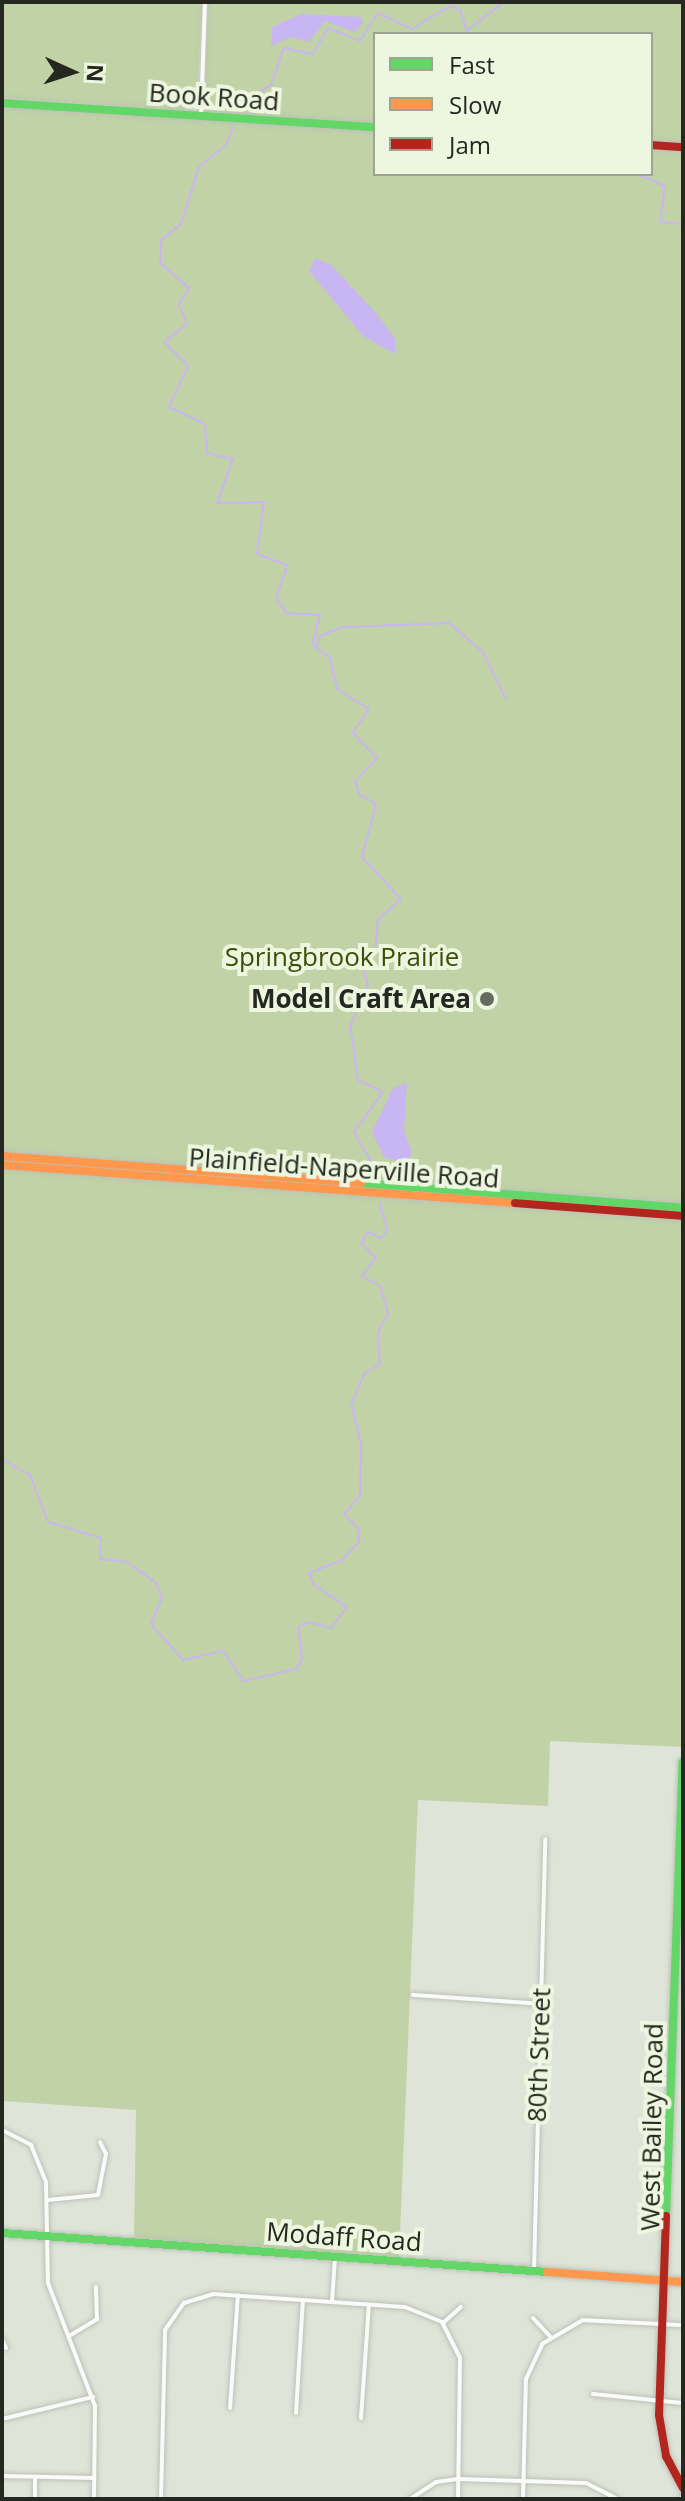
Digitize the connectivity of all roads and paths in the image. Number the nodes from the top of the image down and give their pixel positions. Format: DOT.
graph roads {
  1 [pos="205,2"];
  2 [pos="2,103"];
  3 [pos="201,116"];
  4 [pos="373,127"];
  5 [pos="653,145"];
  6 [pos="683,147"];
  7 [pos="2,1156"];
  8 [pos="2,1165"];
  9 [pos="683,1208"];
  10 [pos="683,1216"];
  11 [pos="683,1762"];
  12 [pos="545,1839"];
  13 [pos="679,1980"];
  14 [pos="413,1995"];
  15 [pos="541,2004"];
  16 [pos="2,2130"];
  17 [pos="100,2142"];
  18 [pos="48,2200"];
  19 [pos="2,2233"];
  20 [pos="46,2236"];
  21 [pos="335,2257"];
  22 [pos="534,2271"];
  23 [pos="668,2281"];
  24 [pos="683,2282"];
  25 [pos="96,2287"];
  26 [pos="238,2295"];
  27 [pos="303,2300"];
  28 [pos="332,2302"];
  29 [pos="369,2305"];
  30 [pos="461,2307"];
  31 [pos="533,2318"];
  32 [pos="443,2323"];
  33 [pos="665,2323"];
  34 [pos="683,2325"];
  35 [pos="69,2336"];
  36 [pos="550,2336"];
  37 [pos="2,2339"];
  38 [pos="6,2348"];
  39 [pos="593,2394"];
  40 [pos="93,2397"];
  41 [pos="660,2402"];
  42 [pos="683,2403"];
  43 [pos="230,2408"];
  44 [pos="296,2413"];
  45 [pos="361,2418"];
  46 [pos="2,2419"];
  47 [pos="2,2476"];
  48 [pos="35,2476"];
  49 [pos="94,2478"];
  50 [pos="458,2479"];
  51 [pos="523,2481"];
  52 [pos="683,2488"];
  53 [pos="35,2499"];
  54 [pos="94,2499"];
  55 [pos="161,2499"];
  56 [pos="410,2499"];
  57 [pos="458,2499"];
  58 [pos="523,2499"];
  59 [pos="617,2499"];
  1 -- 3 [label="street"];
  2 -- 3 [label="street, Book Road"];
  3 -- 4 [label="street, Book Road"];
  5 -- 6 [label="street"];
  7 -- 9 [label="street, Plainfield-Naperville Road"];
  8 -- 10 [label="street, Plainfield-Naperville Road"];
  11 -- 13 [label="street, West Bailey Road"];
  12 -- 15 [label="street, 80th Street"];
  13 -- 23 [label="street, West Bailey Road"];
  14 -- 15 [label="street"];
  15 -- 22 [label="street, 80th Street"];
  16 -- 18 [label="street"];
  17 -- 18 [label="street"];
  18 -- 20 [label="street"];
  19 -- 20 [label="street, Modaff Road"];
  20 -- 21 [label="street, Modaff Road"];
  20 -- 35 [label="street"];
  21 -- 22 [label="street, Modaff Road"];
  21 -- 28 [label="street"];
  22 -- 23 [label="street, Modaff Road"];
  23 -- 24 [label="street, Modaff Road"];
  23 -- 33 [label="street, West Bailey Road"];
  25 -- 35 [label="street"];
  26 -- 27 [label="street"];
  26 -- 43 [label="street"];
  26 -- 55 [label="street"];
  27 -- 28 [label="street"];
  27 -- 44 [label="street"];
  28 -- 29 [label="street"];
  29 -- 32 [label="street"];
  29 -- 45 [label="street"];
  30 -- 32 [label="street"];
  31 -- 36 [label="street"];
  32 -- 50 [label="street"];
  33 -- 34 [label="street"];
  33 -- 36 [label="street"];
  33 -- 41 [label="street, West Bailey Road"];
  35 -- 40 [label="street"];
  36 -- 51 [label="street"];
  37 -- 38 [label="street"];
  39 -- 41 [label="street"];
  40 -- 46 [label="street"];
  40 -- 49 [label="street"];
  41 -- 42 [label="street"];
  41 -- 52 [label="street, West Bailey Road"];
  47 -- 48 [label="street"];
  48 -- 49 [label="street"];
  48 -- 53 [label="street"];
  49 -- 54 [label="street"];
  50 -- 51 [label="street"];
  50 -- 56 [label="street"];
  50 -- 57 [label="street"];
  51 -- 58 [label="street"];
  51 -- 59 [label="street"];
}
